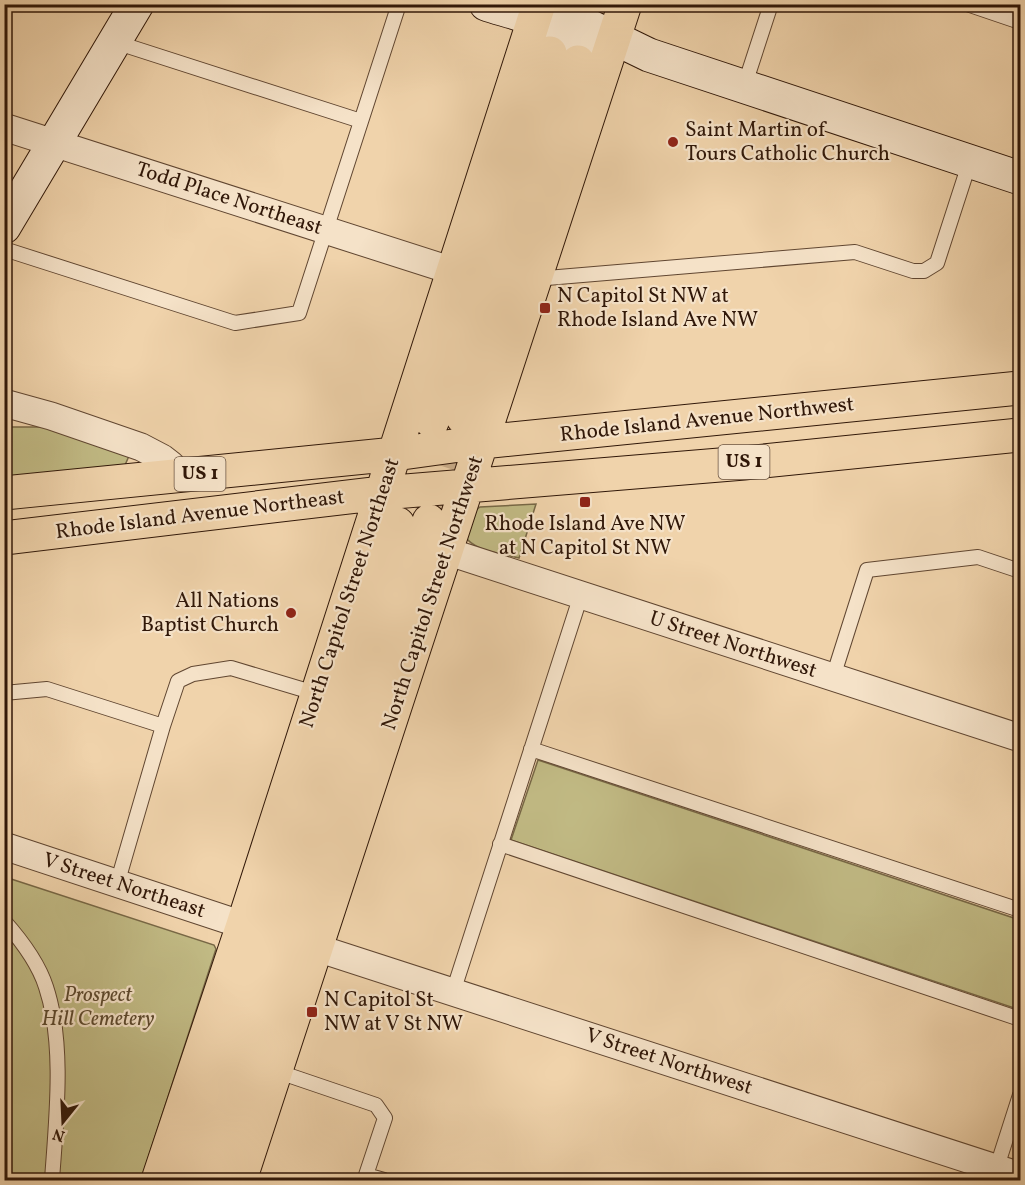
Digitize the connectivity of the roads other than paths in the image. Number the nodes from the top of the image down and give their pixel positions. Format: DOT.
graph roads {
  1 [pos="137,4"];
  2 [pos="399,4"];
  3 [pos="486,4"];
  4 [pos="625,4"];
  5 [pos="771,4"];
  6 [pos="967,4"];
  7 [pos="537,12"];
  8 [pos="1020,22"];
  9 [pos="615,37"];
  10 [pos="114,42"];
  11 [pos="569,45"];
  12 [pos="744,87"];
  13 [pos="361,121"];
  14 [pos="4,127"];
  15 [pos="54,143"];
  16 [pos="970,161"];
  17 [pos="1020,178"];
  18 [pos="4,227"];
  19 [pos="326,230"];
  20 [pos="4,249"];
  21 [pos="453,271"];
  22 [pos="535,279"];
  23 [pos="1020,388"];
  24 [pos="4,403"];
  25 [pos="459,427"];
  26 [pos="1020,435"];
  27 [pos="395,454"];
  28 [pos="177,476"];
  29 [pos="468,485"];
  30 [pos="4,493"];
  31 [pos="382,493"];
  32 [pos="413,522"];
  33 [pos="4,538"];
  34 [pos="446,551"];
  35 [pos="1020,572"];
  36 [pos="581,595"];
  37 [pos="833,677"];
  38 [pos="4,693"];
  39 [pos="318,694"];
  40 [pos="163,726"];
  41 [pos="1020,738"];
  42 [pos="531,749"];
  43 [pos="500,844"];
  44 [pos="4,846"];
  45 [pos="117,884"];
  46 [pos="1020,910"];
  47 [pos="4,921"];
  48 [pos="243,925"];
  49 [pos="317,948"];
  50 [pos="453,992"];
  51 [pos="1020,1019"];
  52 [pos="276,1071"];
  53 [pos="1020,1095"];
  54 [pos="1003,1175"];
  55 [pos="365,1178"];
  56 [pos="52,1180"];
  57 [pos="158,1180"];
  58 [pos="186,1180"];
  59 [pos="215,1180"];
  60 [pos="240,1180"];
  61 [pos="384,1180"];
  1 -- 10 [label="street"];
  2 -- 13 [label="lane"];
  3 -- 7 [label="street"];
  4 -- 9 [label="main road, North Capitol Street Northwest"];
  5 -- 12 [label="lane"];
  6 -- 8 [label="lane"];
  7 -- 11 [label="street"];
  7 -- 21 [label="main road, North Capitol Street Northeast"];
  9 -- 11 [label="street"];
  9 -- 12 [label="street"];
  9 -- 22 [label="main road, North Capitol Street Northwest"];
  10 -- 13 [label="lane"];
  10 -- 15 [label="street"];
  11 -- 25 [label="main road, North Capitol Street Northwest"];
  12 -- 16 [label="street"];
  13 -- 19 [label="lane"];
  14 -- 15 [label="street, Todd Place Northeast"];
  15 -- 18 [label="street"];
  15 -- 19 [label="street, Todd Place Northeast"];
  16 -- 17 [label="street"];
  16 -- 22 [label="lane"];
  19 -- 20 [label="lane"];
  19 -- 21 [label="street, Todd Place Northeast"];
  21 -- 27 [label="main road, North Capitol Street Northeast"];
  22 -- 25 [label="main road, North Capitol Street Northwest"];
  23 -- 25 [label="main road, Rhode Island Avenue Northwest / US 1"];
  24 -- 28 [label="street"];
  25 -- 27 [label="main road, Rhode Island Avenue Northwest / US 1"];
  25 -- 29 [label="main road, North Capitol Street Northwest"];
  26 -- 29 [label="main road, Rhode Island Avenue Northwest / US 1"];
  27 -- 28 [label="main road, Rhode Island Avenue Northeast / US 1"];
  27 -- 31 [label="main road, North Capitol Street Northeast"];
  28 -- 30 [label="main road, Rhode Island Avenue Northeast / US 1"];
  29 -- 31 [label="main road, Rhode Island Avenue Northeast / US 1"];
  29 -- 34 [label="main road, North Capitol Street Northwest"];
  31 -- 33 [label="main road, Rhode Island Avenue Northeast / US 1"];
  31 -- 39 [label="main road, North Capitol Street Northeast"];
  32 -- 58 [label="main road, North Capitol Street Northeast"];
  32 -- 59 [label="main road, North Capitol Street Northwest"];
  34 -- 36 [label="street, U Street Northwest"];
  34 -- 49 [label="main road, North Capitol Street Northwest"];
  35 -- 37 [label="lane"];
  36 -- 37 [label="street, U Street Northwest"];
  36 -- 42 [label="lane"];
  37 -- 41 [label="street, U Street Northwest"];
  38 -- 40 [label="lane"];
  39 -- 40 [label="lane"];
  39 -- 48 [label="main road, North Capitol Street Northeast"];
  40 -- 45 [label="lane"];
  42 -- 43 [label="lane"];
  42 -- 46 [label="lane"];
  43 -- 50 [label="lane"];
  43 -- 51 [label="lane"];
  44 -- 45 [label="street, V Street Northeast"];
  45 -- 48 [label="street, V Street Northeast"];
  47 -- 56 [label="lane"];
  48 -- 57 [label="main road, North Capitol Street Northeast"];
  49 -- 50 [label="street, V Street Northwest"];
  49 -- 52 [label="main road, North Capitol Street Northwest"];
  50 -- 54 [label="street, V Street Northwest"];
  52 -- 55 [label="lane"];
  52 -- 60 [label="main road, North Capitol Street Northwest"];
  53 -- 54 [label="lane"];
  55 -- 61 [label="lane"];
}
